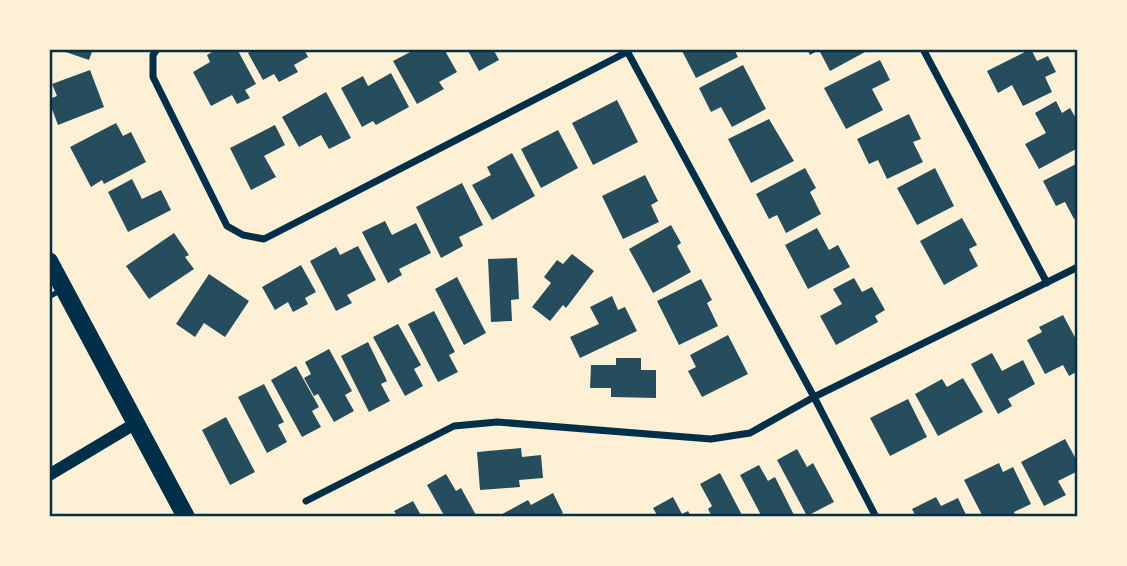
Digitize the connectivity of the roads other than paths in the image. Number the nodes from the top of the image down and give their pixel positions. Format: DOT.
graph roads {
  1 [pos="923,49"];
  2 [pos="626,50"];
  3 [pos="155,52"];
  4 [pos="49,261"];
  5 [pos="1078,267"];
  6 [pos="1047,283"];
  7 [pos="56,293"];
  8 [pos="814,397"];
  9 [pos="136,423"];
  10 [pos="49,475"];
  11 [pos="306,501"];
  12 [pos="186,517"];
  13 [pos="876,517"];
  1 -- 6 [label="street"];
  2 -- 3 [label="street"];
  2 -- 8 [label="street"];
  4 -- 7 [label="main road"];
  5 -- 6 [label="street"];
  6 -- 8 [label="street"];
  7 -- 9 [label="main road"];
  8 -- 11 [label="street"];
  8 -- 13 [label="street"];
  9 -- 10 [label="street"];
  9 -- 12 [label="main road"];
}
